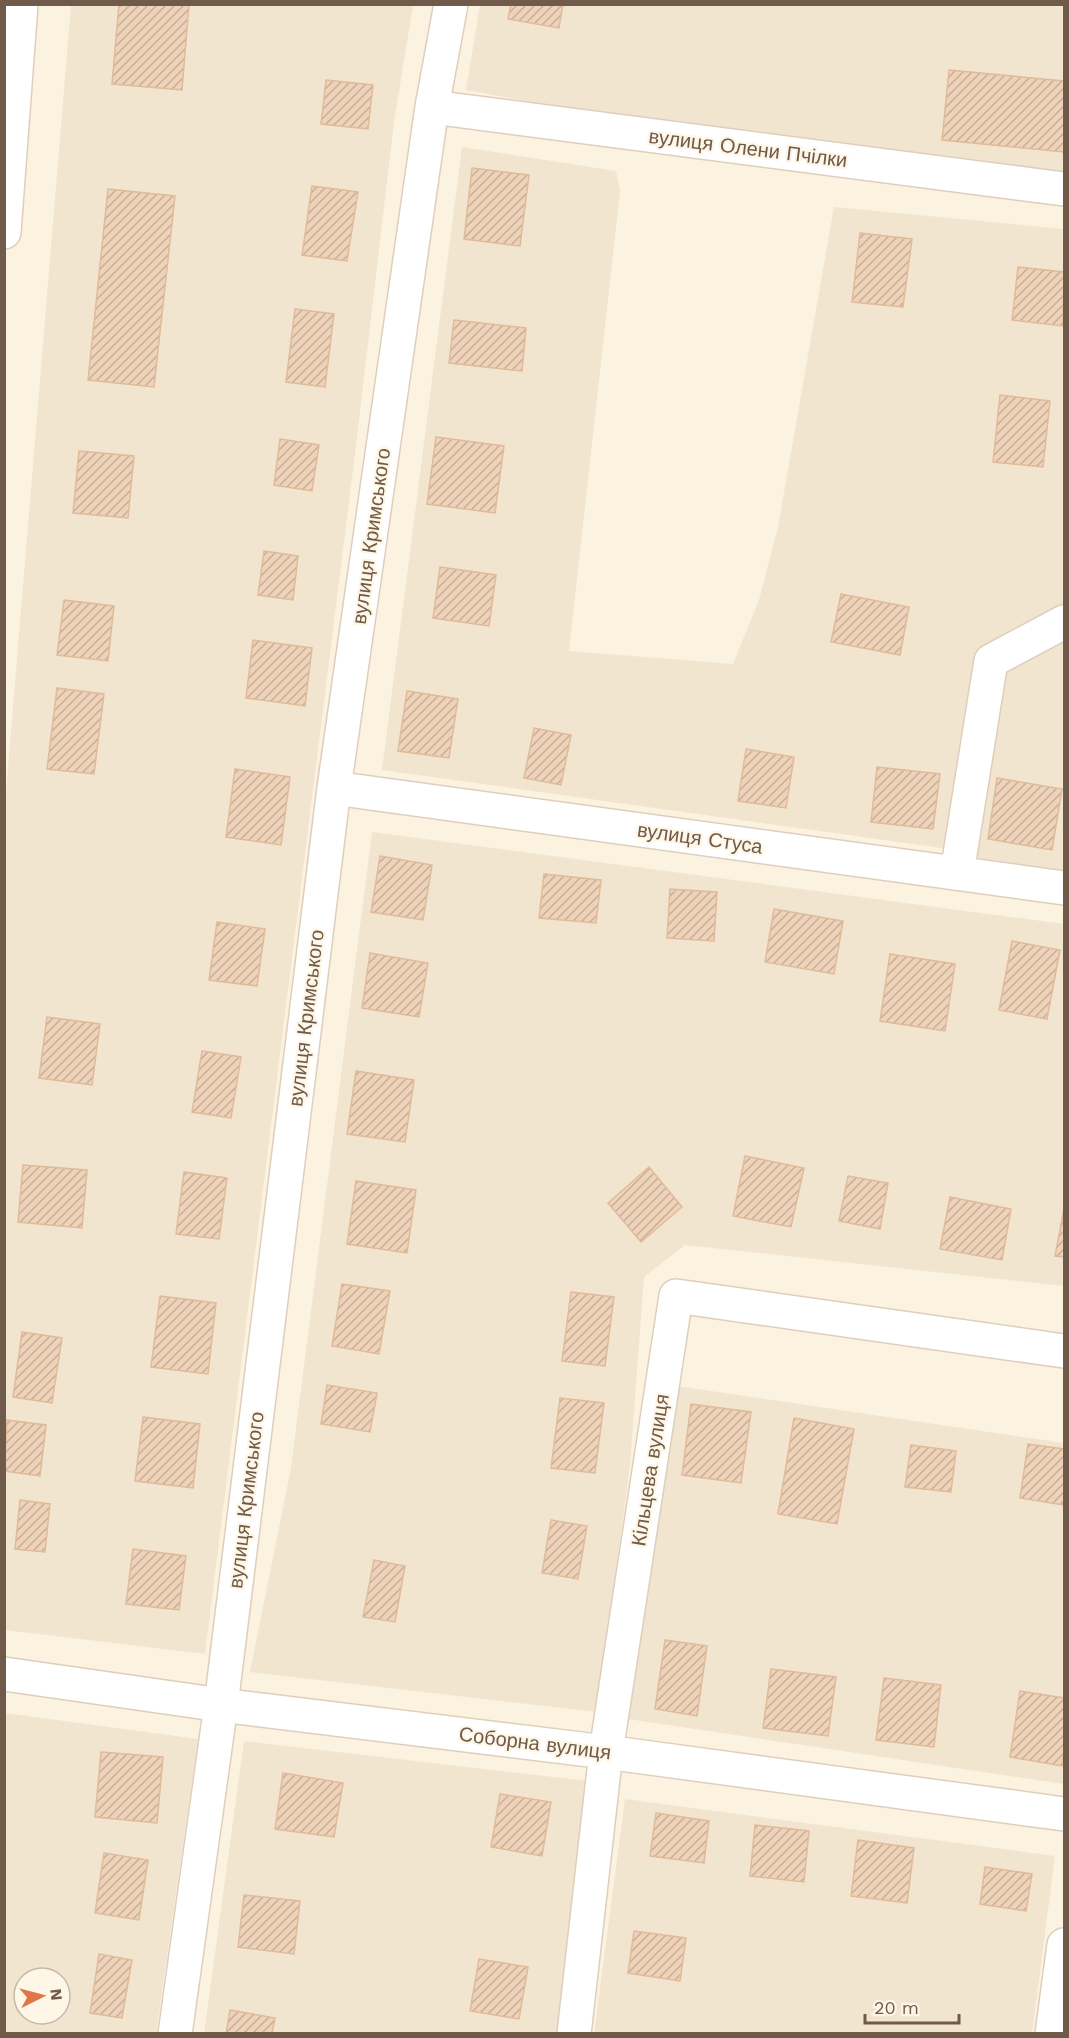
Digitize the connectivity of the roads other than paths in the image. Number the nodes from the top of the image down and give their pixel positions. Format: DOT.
graph roads {
  1 [pos="21,4"];
  2 [pos="452,4"];
  3 [pos="432,107"];
  4 [pos="1065,189"];
  5 [pos="4,232"];
  6 [pos="1065,622"];
  7 [pos="334,788"];
  8 [pos="957,873"];
  9 [pos="1065,888"];
  10 [pos="1065,1351"];
  11 [pos="4,1674"];
  12 [pos="221,1705"];
  13 [pos="606,1752"];
  14 [pos="1065,1815"];
  15 [pos="1065,1945"];
  16 [pos="175,2034"];
  17 [pos="574,2034"];
  18 [pos="1052,2034"];
  1 -- 5 [label="street"];
  2 -- 3 [label="street, вулиця Кримського"];
  3 -- 4 [label="street, вулиця Олени Пчілки"];
  3 -- 7 [label="street, вулиця Кримського"];
  6 -- 8 [label="street"];
  7 -- 8 [label="street, вулиця Стуса"];
  7 -- 12 [label="street, вулиця Кримського"];
  8 -- 9 [label="street, вулиця Стуса"];
  10 -- 13 [label="street, Кільцева вулиця"];
  11 -- 12 [label="street, Соборна вулиця"];
  12 -- 13 [label="street, Соборна вулиця"];
  12 -- 16 [label="street, вулиця Кримського"];
  13 -- 14 [label="street, Соборна вулиця"];
  13 -- 17 [label="street, Кільцева вулиця"];
  15 -- 18 [label="street"];
}
